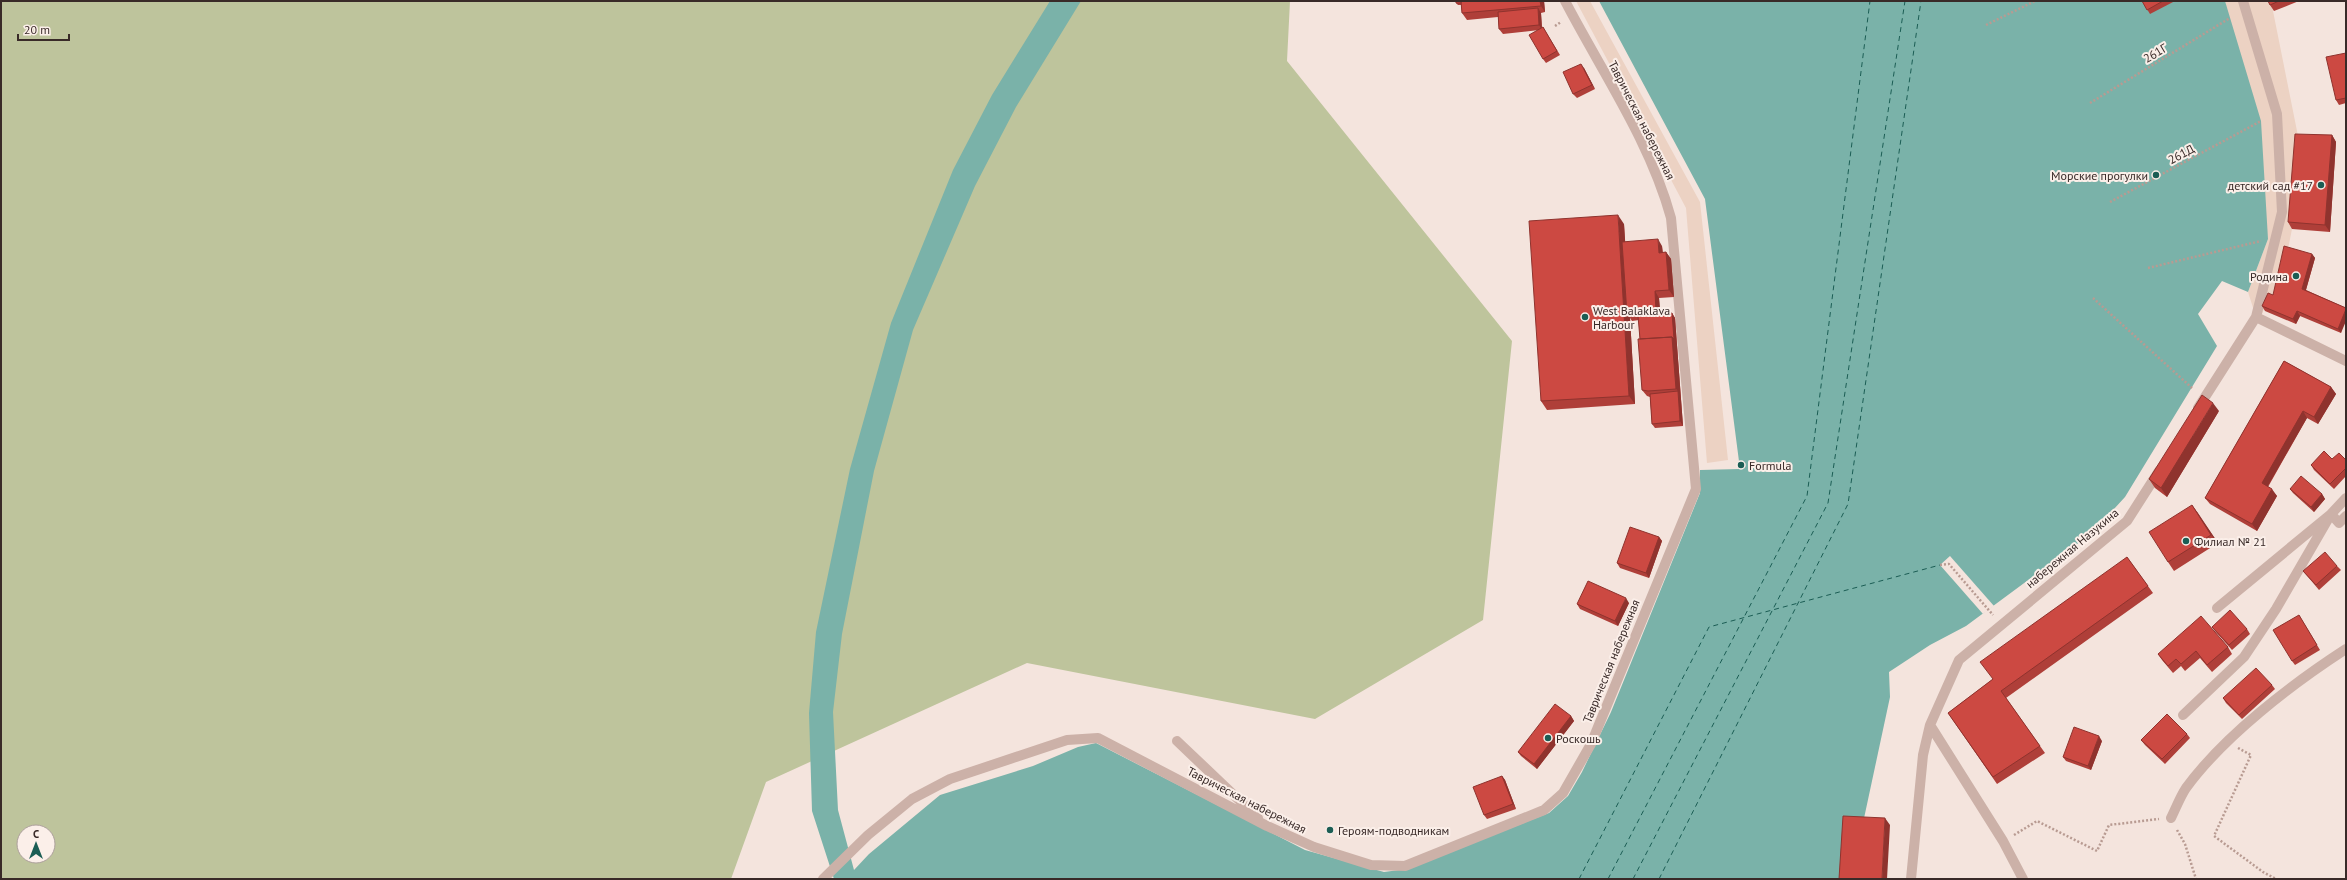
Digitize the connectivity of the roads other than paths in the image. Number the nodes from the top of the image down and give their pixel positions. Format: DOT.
graph roads {
  1 [pos="1565,1"];
  2 [pos="2243,1"];
  3 [pos="2256,317"];
  4 [pos="2346,361"];
  5 [pos="2194,416"];
  6 [pos="2164,462"];
  7 [pos="2346,498"];
  8 [pos="2331,514"];
  9 [pos="2346,516"];
  10 [pos="2217,608"];
  11 [pos="2346,648"];
  12 [pos="2183,715"];
  13 [pos="1930,725"];
  14 [pos="1177,741"];
  15 [pos="2171,818"];
  16 [pos="1267,826"];
  17 [pos="823,879"];
  18 [pos="1911,879"];
  19 [pos="2023,879"];
  1 -- 16 [label="street, Таврическая набережная"];
  2 -- 3 [label="street"];
  3 -- 4 [label="street"];
  3 -- 5 [label="street"];
  6 -- 13 [label="street, набережная Назукина"];
  7 -- 8 [label="street"];
  8 -- 9 [label="street"];
  8 -- 10 [label="street"];
  8 -- 12 [label="street"];
  11 -- 15 [label="street"];
  13 -- 18 [label="street, набережная Назукина"];
  13 -- 19 [label="street"];
  14 -- 16 [label="street"];
  16 -- 17 [label="street, Таврическая набережная"];
}
